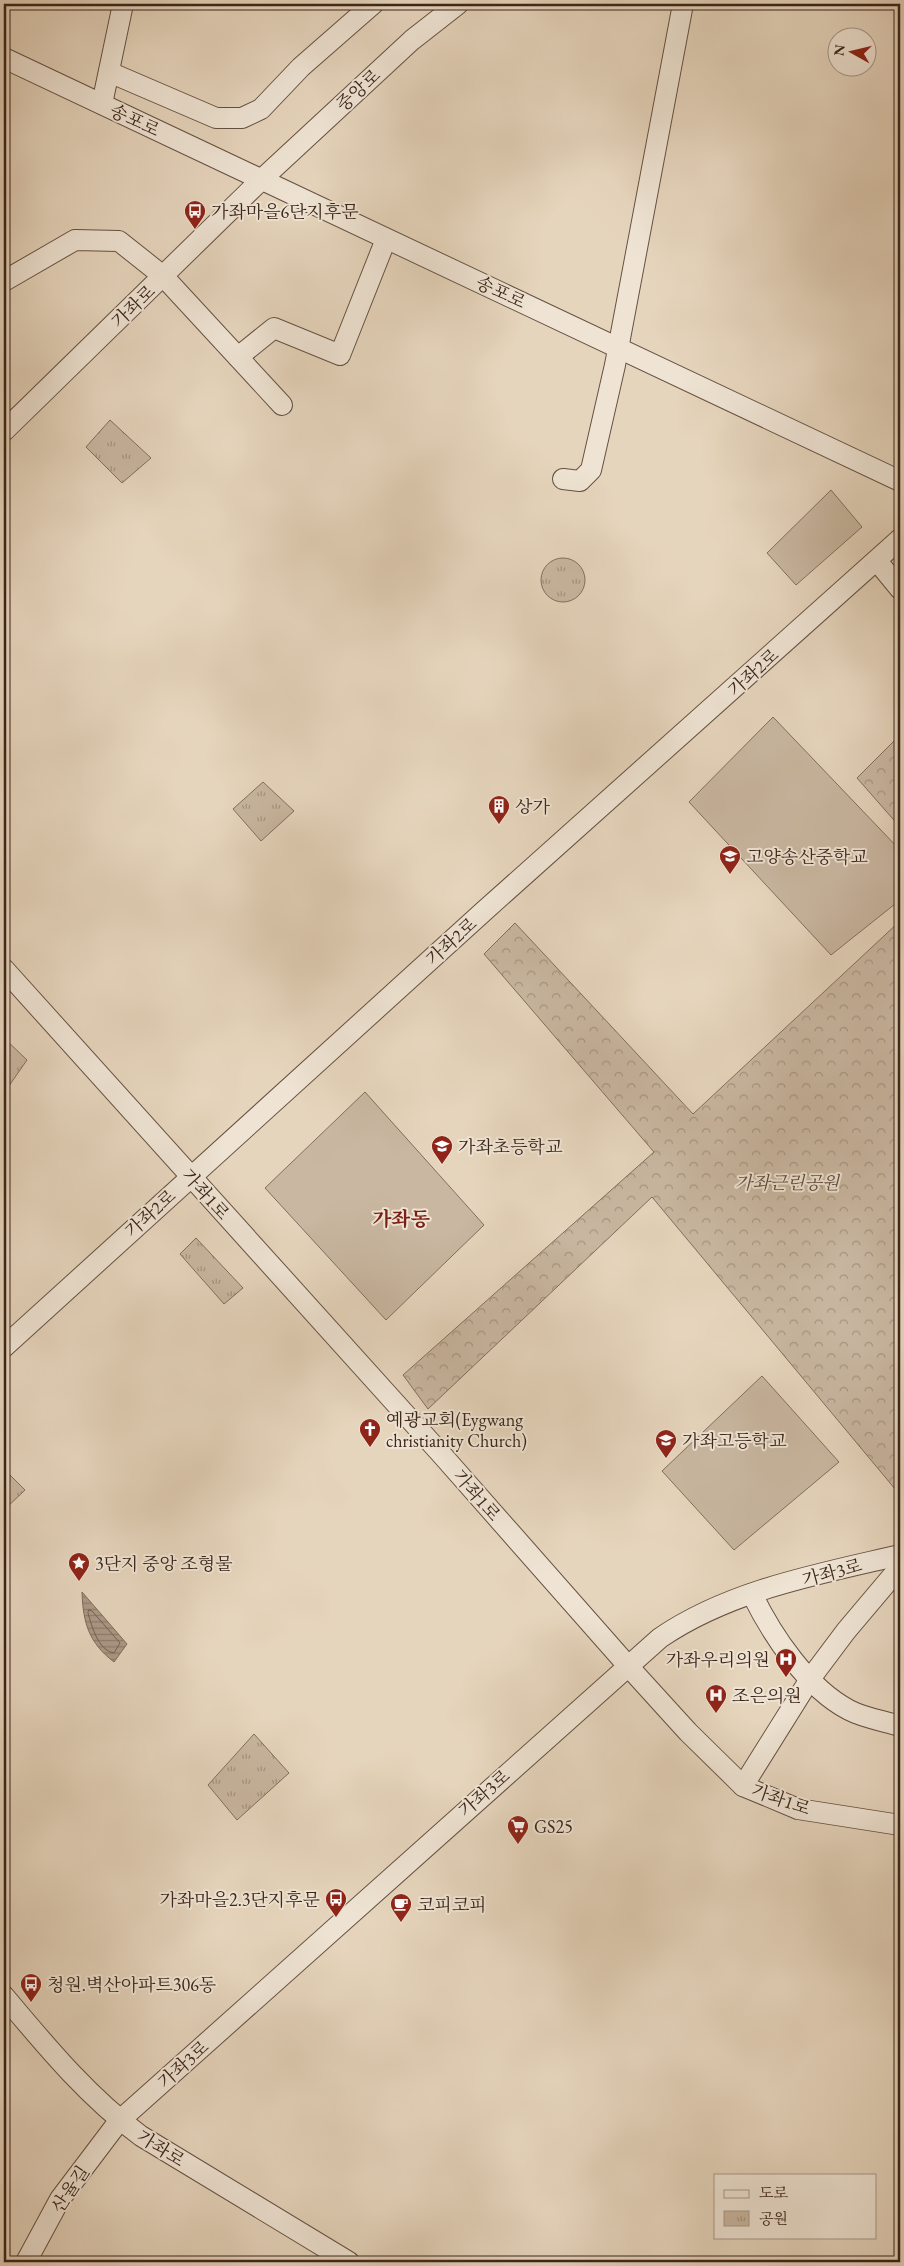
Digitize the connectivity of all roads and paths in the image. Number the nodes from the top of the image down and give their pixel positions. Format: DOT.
graph roads {
  1 [pos="123,4"];
  2 [pos="373,4"];
  3 [pos="458,4"];
  4 [pos="683,4"];
  5 [pos="4,58"];
  6 [pos="109,72"];
  7 [pos="102,104"];
  8 [pos="262,179"];
  9 [pos="386,238"];
  10 [pos="163,276"];
  11 [pos="4,281"];
  12 [pos="618,347"];
  13 [pos="238,357"];
  14 [pos="282,405"];
  15 [pos="4,432"];
  16 [pos="563,480"];
  17 [pos="900,481"];
  18 [pos="900,539"];
  19 [pos="877,561"];
  20 [pos="900,587"];
  21 [pos="4,969"];
  22 [pos="191,1177"];
  23 [pos="4,1347"];
  24 [pos="900,1555"];
  25 [pos="900,1567"];
  26 [pos="752,1594"];
  27 [pos="628,1666"];
  28 [pos="810,1679"];
  29 [pos="900,1726"];
  30 [pos="743,1786"];
  31 [pos="900,1826"];
  32 [pos="4,1996"];
  33 [pos="119,2121"];
  34 [pos="26,2262"];
  35 [pos="349,2262"];
  1 -- 6 [label="street, 송포로"];
  2 -- 6 [label="street"];
  3 -- 8 [label="street, 중앙로"];
  4 -- 12 [label="street"];
  5 -- 7 [label="street, 송포로"];
  6 -- 7 [label="street, 송포로"];
  7 -- 8 [label="street, 송포로"];
  8 -- 9 [label="street, 송포로"];
  8 -- 10 [label="street, 가좌로"];
  9 -- 12 [label="street, 송포로"];
  9 -- 13 [label="street"];
  10 -- 11 [label="street"];
  10 -- 13 [label="street"];
  10 -- 15 [label="street, 가좌로"];
  12 -- 16 [label="street"];
  12 -- 17 [label="street, 송포로"];
  13 -- 14 [label="street"];
  18 -- 19 [label="street, 가좌2로"];
  19 -- 20 [label="street"];
  19 -- 22 [label="street, 가좌2로"];
  21 -- 22 [label="street, 가좌1로"];
  22 -- 23 [label="street, 가좌2로"];
  22 -- 27 [label="street, 가좌1로"];
  24 -- 26 [label="street, 가좌3로"];
  25 -- 28 [label="street, 가좌3로"];
  26 -- 27 [label="street, 가좌3로"];
  26 -- 28 [label="street"];
  27 -- 30 [label="street, 가좌1로"];
  27 -- 33 [label="street, 가좌3로"];
  28 -- 29 [label="street"];
  28 -- 30 [label="street, 가좌3로"];
  30 -- 31 [label="street, 가좌1로"];
  32 -- 33 [label="street, 가좌로"];
  33 -- 34 [label="street, 산율길"];
  33 -- 35 [label="street, 가좌로"];
}
